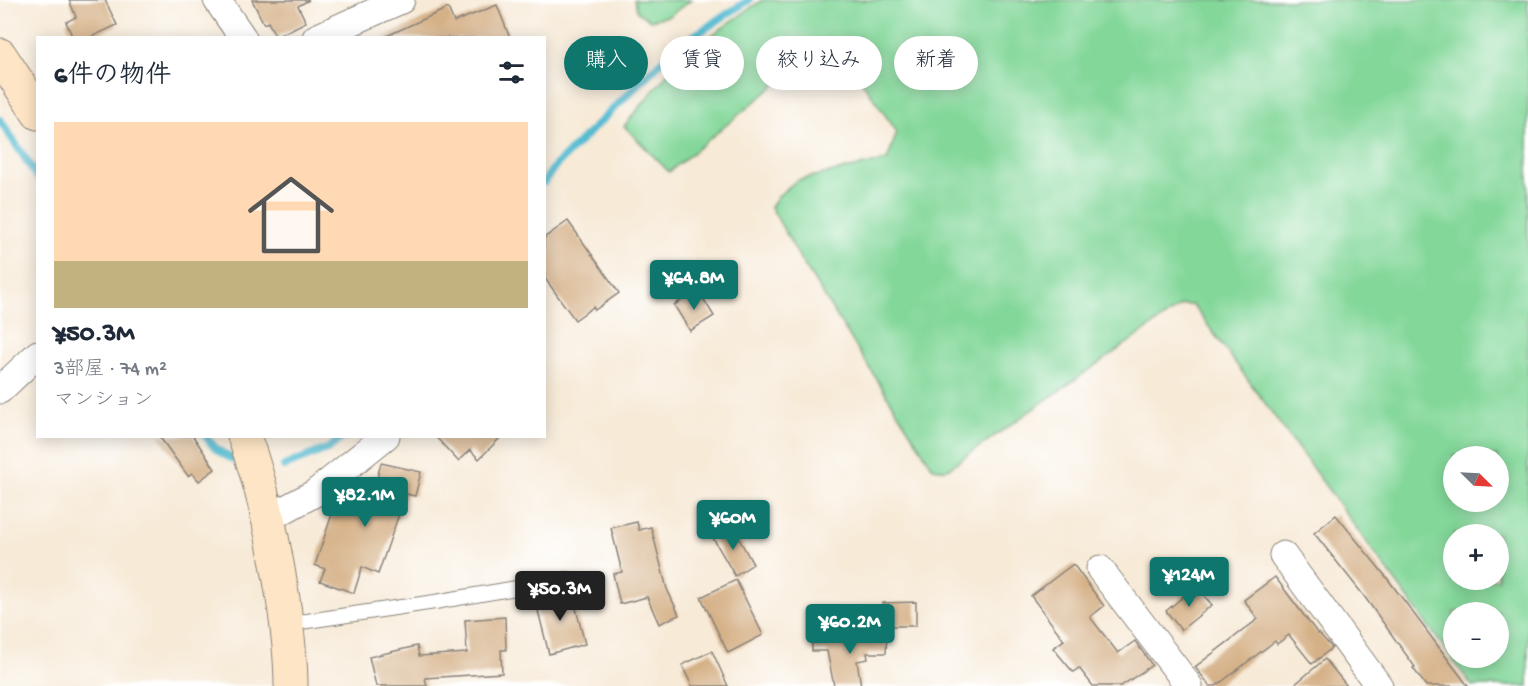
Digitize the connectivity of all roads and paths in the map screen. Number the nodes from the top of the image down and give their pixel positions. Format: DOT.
graph roads {
  1 [pos="217,0"];
  2 [pos="402,0"];
  3 [pos="242,36"];
  4 [pos="321,36"];
  5 [pos="0,55"];
  6 [pos="36,110"];
  7 [pos="36,356"];
  8 [pos="0,390"];
  9 [pos="245,438"];
  10 [pos="384,438"];
  11 [pos="269,518"];
  12 [pos="1283,555"];
  13 [pos="1100,570"];
  14 [pos="568,579"];
  15 [pos="287,624"];
  16 [pos="291,686"];
  17 [pos="1189,686"];
  18 [pos="1378,686"];
  1 -- 3 [label="street"];
  2 -- 4 [label="street"];
  5 -- 6 [label="street"];
  7 -- 8 [label="street"];
  9 -- 11 [label="street"];
  10 -- 11 [label="street"];
  11 -- 15 [label="street"];
  12 -- 18 [label="street"];
  13 -- 17 [label="street"];
  14 -- 15 [label="lane"];
  15 -- 16 [label="street"];
}
